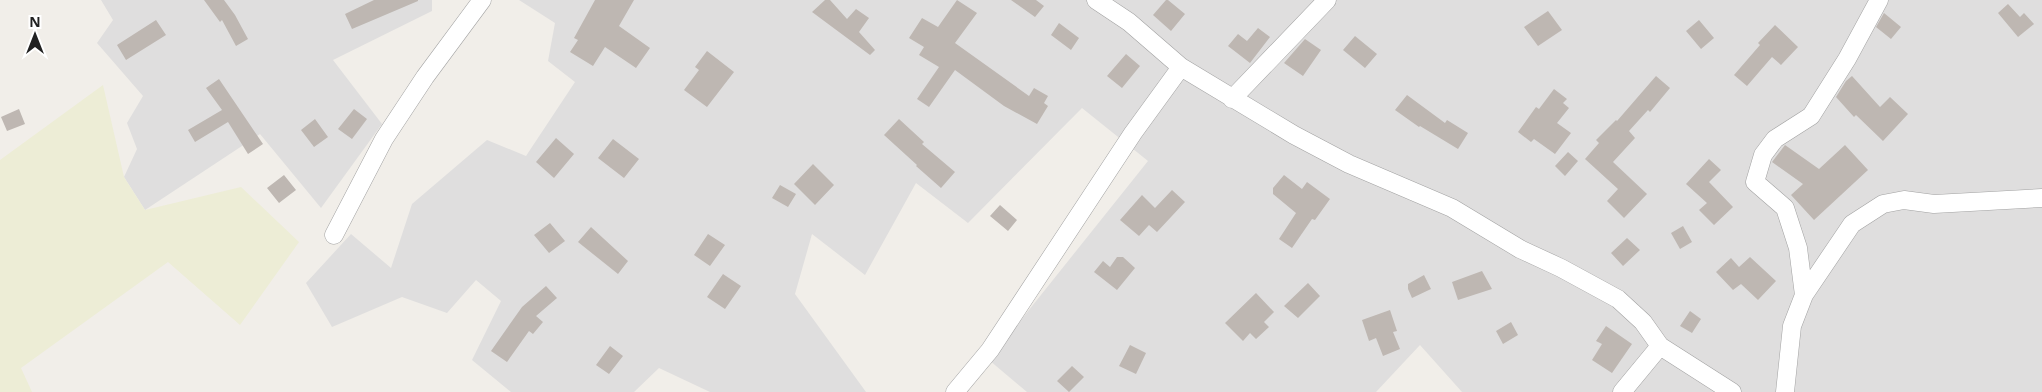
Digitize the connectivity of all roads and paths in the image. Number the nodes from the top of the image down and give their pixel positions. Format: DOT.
graph roads {
  1 [pos="482,0"];
  2 [pos="1096,0"];
  3 [pos="1327,0"];
  4 [pos="1879,0"];
  5 [pos="1180,68"];
  6 [pos="1232,99"];
  7 [pos="2042,198"];
  8 [pos="334,235"];
  9 [pos="1804,295"];
  10 [pos="1660,346"];
  11 [pos="955,392"];
  12 [pos="1622,392"];
  13 [pos="1732,392"];
  14 [pos="1785,392"];
  1 -- 8 [label="street"];
  2 -- 5 [label="street"];
  3 -- 6 [label="street"];
  4 -- 9 [label="street"];
  5 -- 6 [label="street"];
  5 -- 11 [label="street"];
  6 -- 10 [label="street"];
  7 -- 9 [label="street"];
  9 -- 14 [label="street"];
  10 -- 12 [label="street"];
  10 -- 13 [label="street"];
}
